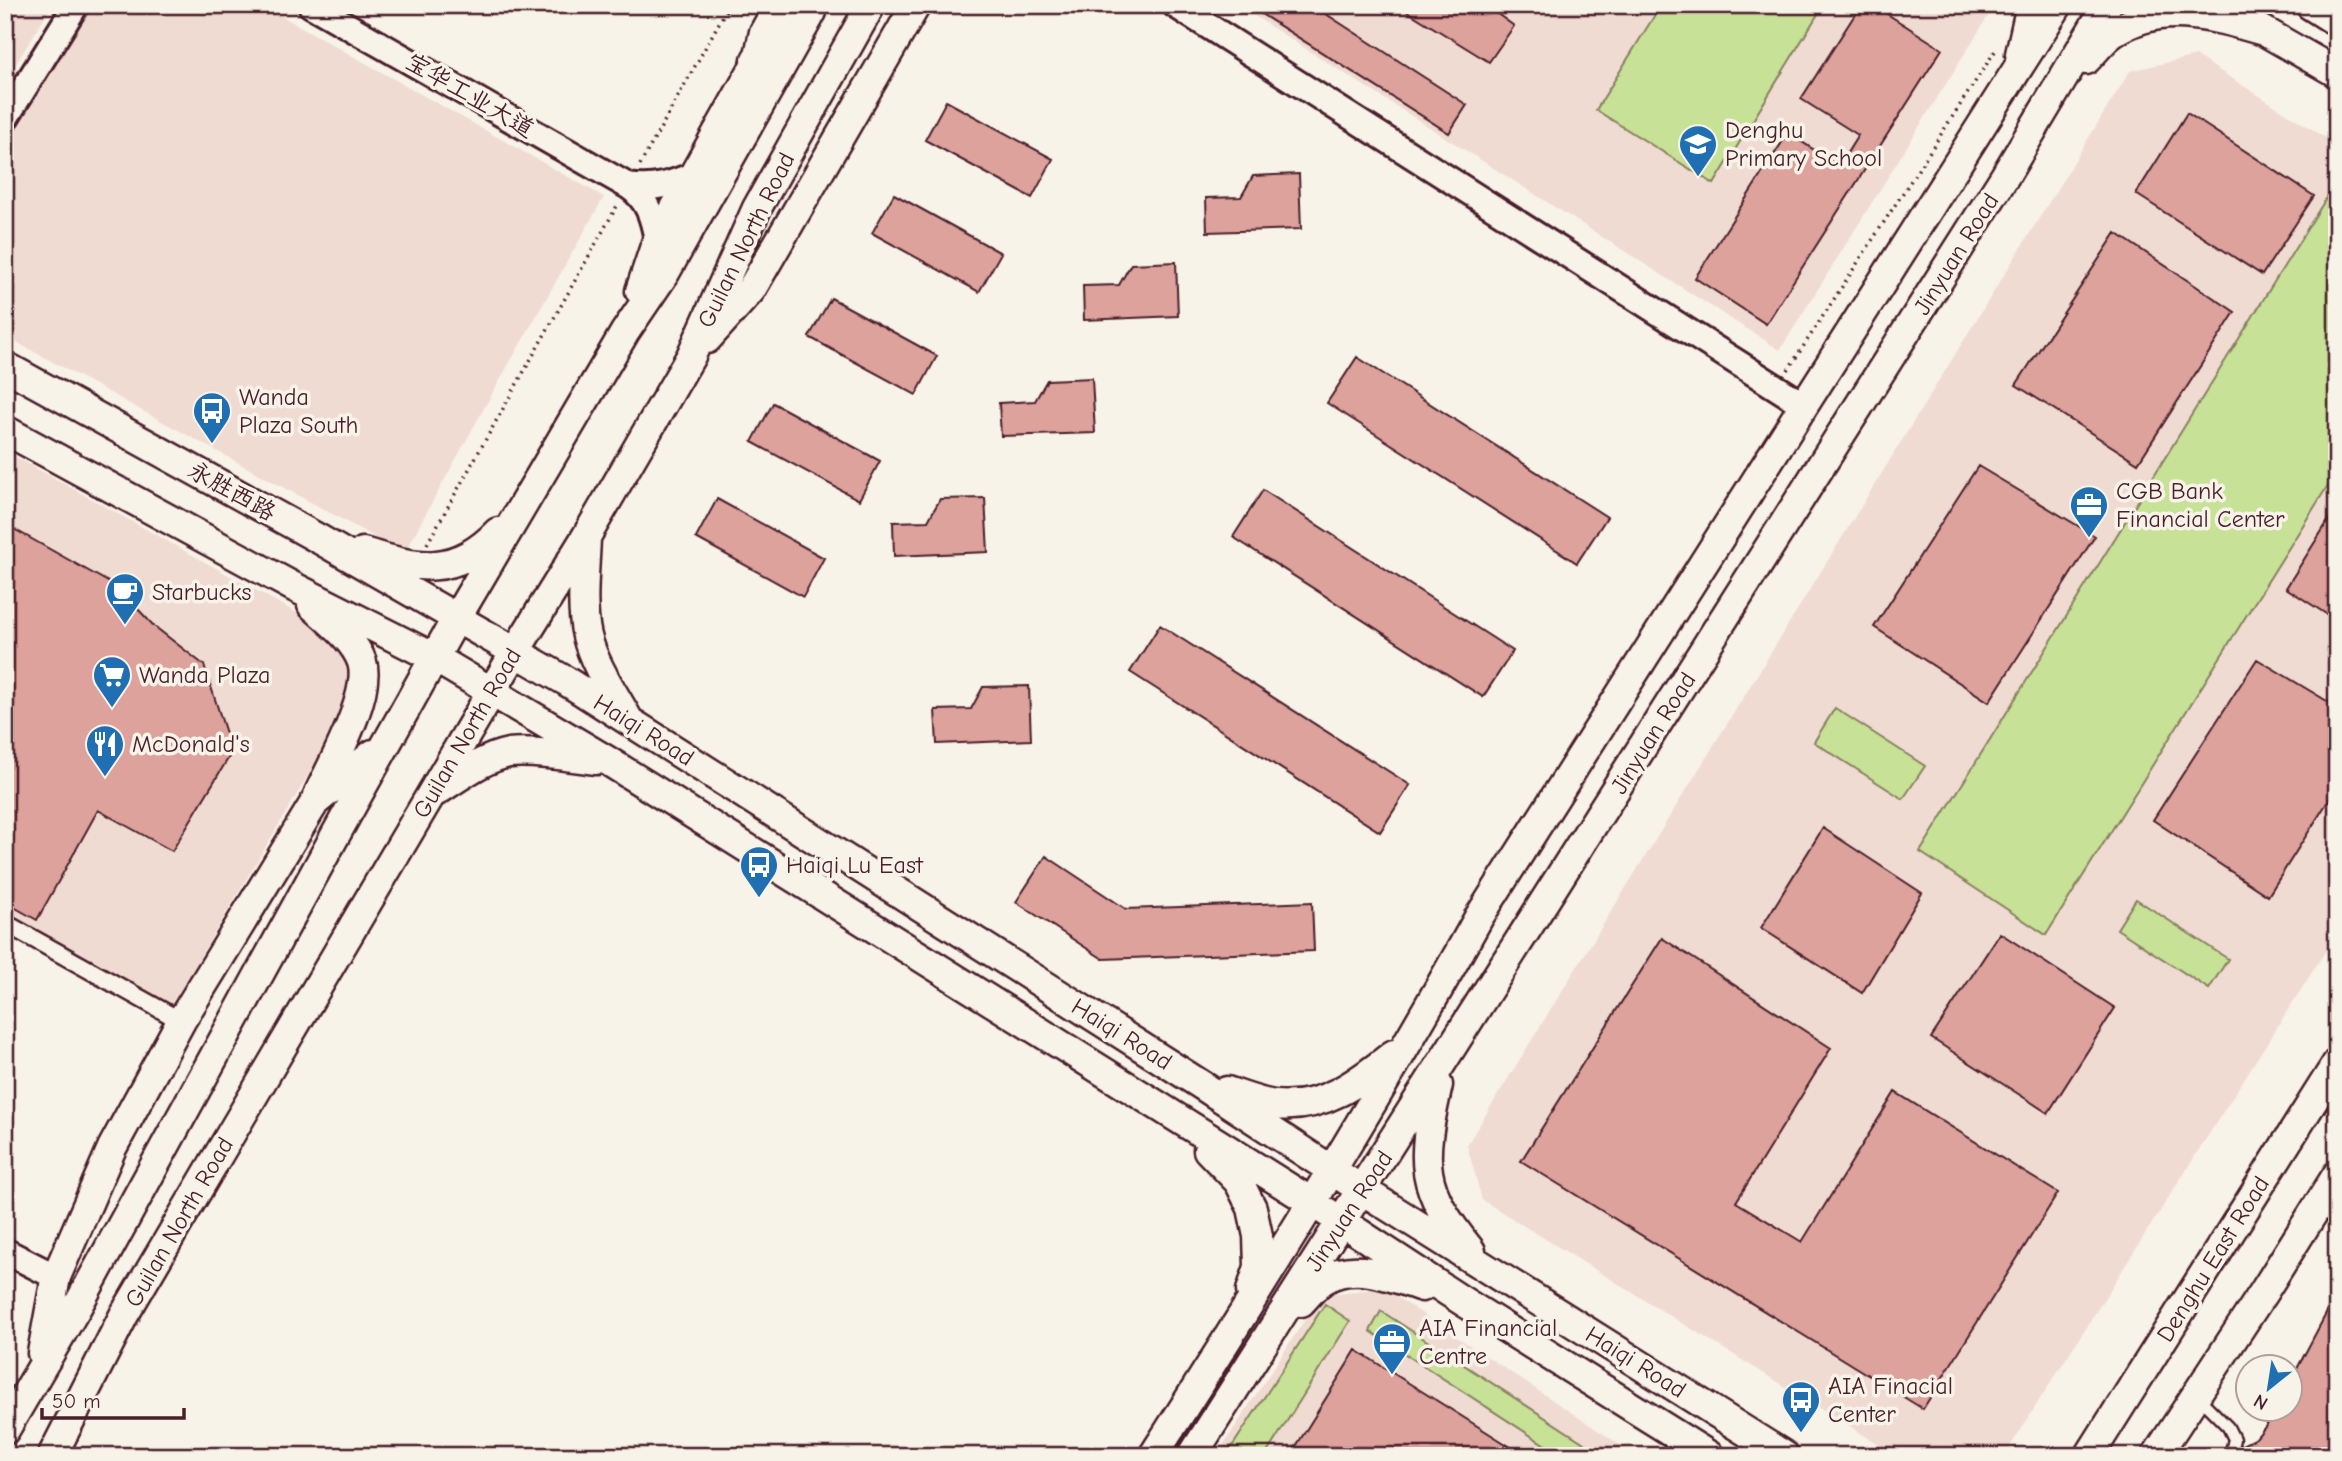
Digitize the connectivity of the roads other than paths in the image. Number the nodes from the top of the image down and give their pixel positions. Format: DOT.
graph roads {
  1 [pos="76,5"];
  2 [pos="311,5"];
  3 [pos="779,5"];
  4 [pos="808,5"];
  5 [pos="816,5"];
  6 [pos="871,5"];
  7 [pos="916,5"];
  8 [pos="1175,5"];
  9 [pos="2031,5"];
  10 [pos="2058,5"];
  11 [pos="2107,5"];
  12 [pos="2218,5"];
  13 [pos="2310,5"];
  14 [pos="2337,22"];
  15 [pos="2264,31"];
  16 [pos="758,60"];
  17 [pos="2016,71"];
  18 [pos="2337,73"];
  19 [pos="2055,92"];
  20 [pos="5,119"];
  21 [pos="695,174"];
  22 [pos="628,186"];
  23 [pos="657,240"];
  24 [pos="625,332"];
  25 [pos="691,356"];
  26 [pos="5,366"];
  27 [pos="1804,405"];
  28 [pos="5,430"];
  29 [pos="520,509"];
  30 [pos="586,537"];
  31 [pos="319,539"];
  32 [pos="292,586"];
  33 [pos="457,617"];
  34 [pos="515,652"];
  35 [pos="435,658"];
  36 [pos="492,692"];
  37 [pos="629,721"];
  38 [pos="386,744"];
  39 [pos="608,761"];
  40 [pos="432,794"];
  41 [pos="316,802"];
  42 [pos="5,923"];
  43 [pos="181,1021"];
  44 [pos="1407,1044"];
  45 [pos="2337,1063"];
  46 [pos="1442,1065"];
  47 [pos="1200,1084"];
  48 [pos="1177,1118"];
  49 [pos="1332,1171"];
  50 [pos="2337,1175"];
  51 [pos="1362,1190"];
  52 [pos="1313,1203"];
  53 [pos="1341,1222"];
  54 [pos="5,1251"];
  55 [pos="1484,1267"];
  56 [pos="56,1277"];
  57 [pos="1461,1300"];
  58 [pos="1244,1312"];
  59 [pos="1274,1329"];
  60 [pos="37,1376"];
  61 [pos="2196,1395"];
  62 [pos="5,1430"];
  63 [pos="52,1456"];
  64 [pos="1153,1456"];
  65 [pos="1192,1456"];
  66 [pos="1710,1456"];
  67 [pos="1785,1456"];
  68 [pos="2089,1456"];
  69 [pos="2156,1456"];
  70 [pos="2230,1456"];
  1 -- 20 [label="street"];
  2 -- 22 [label="street, 宝华工业大道"];
  3 -- 16 [label="main road"];
  4 -- 16 [label="main road"];
  5 -- 24 [label="main road, Guilan North Road"];
  6 -- 25 [label="main road, Guilan North Road"];
  7 -- 25 [label="main road"];
  8 -- 27 [label="street"];
  9 -- 17 [label="main road"];
  10 -- 17 [label="main road, Jinyuan Road"];
  11 -- 19 [label="main road, Jinyuan Road"];
  12 -- 15 [label="main road"];
  13 -- 14 [label="main road"];
  15 -- 18 [label="main road"];
  15 -- 19 [label="main road"];
  16 -- 21 [label="main road"];
  17 -- 27 [label="main road, Jinyuan Road"];
  19 -- 46 [label="main road, Jinyuan Road"];
  21 -- 22 [label="street"];
  21 -- 23 [label="main road"];
  22 -- 23 [label="street"];
  23 -- 24 [label="main road"];
  24 -- 29 [label="main road, Guilan North Road"];
  25 -- 30 [label="main road, Guilan North Road"];
  26 -- 31 [label="main road, 永胜西路"];
  27 -- 44 [label="main road, Jinyuan Road"];
  28 -- 32 [label="main road"];
  29 -- 31 [label="main road"];
  29 -- 33 [label="main road, Guilan North Road"];
  30 -- 34 [label="main road, Guilan North Road"];
  30 -- 37 [label="main road"];
  31 -- 33 [label="main road, 永胜西路"];
  32 -- 35 [label="main road"];
  32 -- 41 [label="main road"];
  33 -- 34 [label="main road, Haiqi Road"];
  33 -- 35 [label="main road, Guilan North Road"];
  34 -- 36 [label="main road, Guilan North Road"];
  34 -- 37 [label="main road, Haiqi Road"];
  35 -- 36 [label="main road"];
  35 -- 38 [label="main road, Guilan North Road"];
  36 -- 39 [label="main road"];
  36 -- 40 [label="main road, Guilan North Road"];
  37 -- 47 [label="main road, Haiqi Road"];
  38 -- 41 [label="main road"];
  38 -- 60 [label="main road, Guilan North Road"];
  39 -- 40 [label="main road"];
  39 -- 48 [label="main road"];
  40 -- 63 [label="main road, Guilan North Road"];
  41 -- 43 [label="main road"];
  42 -- 43 [label="street"];
  43 -- 56 [label="main road"];
  44 -- 47 [label="main road"];
  44 -- 49 [label="main road, Jinyuan Road"];
  45 -- 68 [label="main road, Denghu East Road"];
  46 -- 51 [label="main road, Jinyuan Road"];
  46 -- 55 [label="main road"];
  47 -- 49 [label="main road, Haiqi Road"];
  48 -- 52 [label="main road"];
  48 -- 58 [label="main road"];
  49 -- 51 [label="main road, Haiqi Road"];
  49 -- 52 [label="main road, Jinyuan Road"];
  50 -- 61 [label="main road"];
  51 -- 53 [label="main road, Jinyuan Road"];
  51 -- 55 [label="main road, Haiqi Road"];
  52 -- 53 [label="main road"];
  52 -- 58 [label="main road, Jinyuan Road"];
  53 -- 57 [label="main road"];
  53 -- 59 [label="main road, Jinyuan Road"];
  54 -- 56 [label="street"];
  55 -- 67 [label="main road, Haiqi Road"];
  56 -- 60 [label="main road"];
  57 -- 59 [label="main road"];
  57 -- 66 [label="main road"];
  58 -- 64 [label="main road, Jinyuan Road"];
  59 -- 65 [label="main road, Jinyuan Road"];
  60 -- 62 [label="main road, Guilan North Road"];
  61 -- 69 [label="main road"];
  61 -- 70 [label="lane"];
}
